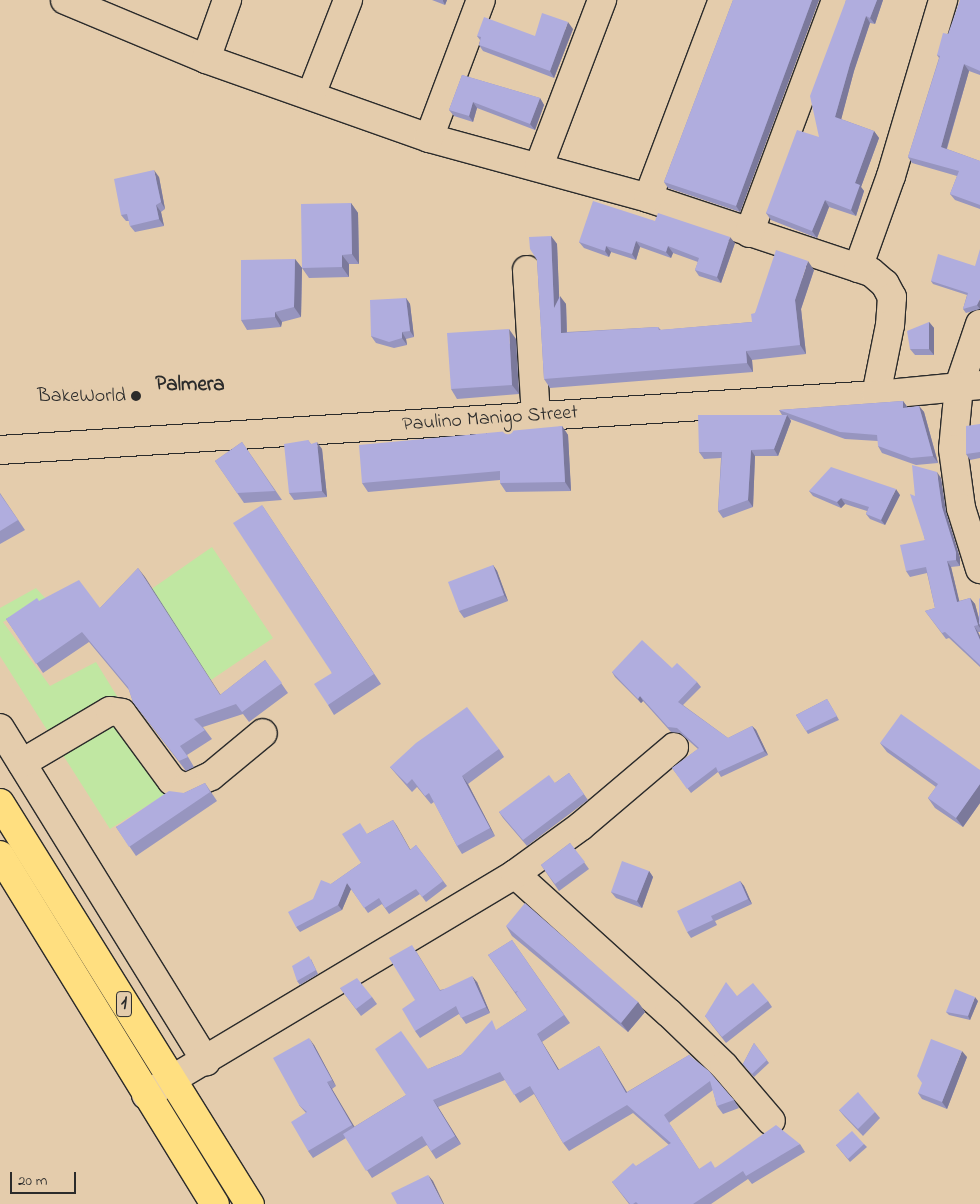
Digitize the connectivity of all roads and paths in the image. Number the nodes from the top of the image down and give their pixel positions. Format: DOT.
graph roads {
  1 [pos="66,0"];
  2 [pos="227,0"];
  3 [pos="348,0"];
  4 [pos="481,0"];
  5 [pos="602,0"];
  6 [pos="722,0"];
  7 [pos="836,0"];
  8 [pos="943,0"];
  9 [pos="95,5"];
  10 [pos="206,59"];
  11 [pos="311,95"];
  12 [pos="429,138"];
  13 [pos="539,166"];
  14 [pos="648,198"];
  15 [pos="749,233"];
  16 [pos="858,268"];
  17 [pos="527,270"];
  18 [pos="980,324"];
  19 [pos="970,386"];
  20 [pos="876,395"];
  21 [pos="536,416"];
  22 [pos="0,450"];
  23 [pos="980,569"];
  24 [pos="0,728"];
  25 [pos="263,733"];
  26 [pos="674,747"];
  27 [pos="22,763"];
  28 [pos="0,803"];
  29 [pos="0,855"];
  30 [pos="515,874"];
  31 [pos="206,1061"];
  32 [pos="172,1082"];
  33 [pos="146,1095"];
  34 [pos="771,1121"];
  35 [pos="215,1204"];
  36 [pos="250,1204"];
  1 -- 9 [label="street"];
  2 -- 10 [label="street"];
  3 -- 11 [label="street"];
  4 -- 12 [label="street"];
  5 -- 13 [label="street"];
  6 -- 14 [label="street"];
  7 -- 15 [label="street"];
  8 -- 16 [label="street"];
  9 -- 10 [label="street"];
  10 -- 11 [label="street"];
  11 -- 12 [label="street"];
  12 -- 13 [label="street"];
  13 -- 14 [label="street"];
  14 -- 15 [label="street"];
  15 -- 16 [label="street"];
  16 -- 20 [label="street"];
  17 -- 21 [label="street"];
  18 -- 19 [label="street"];
  19 -- 20 [label="street, Paulino Manigo Street"];
  19 -- 23 [label="street"];
  20 -- 21 [label="street, Paulino Manigo Street"];
  21 -- 22 [label="street, Paulino Manigo Street"];
  24 -- 27 [label="street"];
  25 -- 27 [label="street"];
  26 -- 30 [label="street"];
  27 -- 31 [label="street"];
  28 -- 32 [label="highway, 1"];
  29 -- 33 [label="highway, 1"];
  30 -- 31 [label="street"];
  30 -- 34 [label="street"];
  31 -- 32 [label="street"];
  32 -- 33 [label="street"];
  32 -- 36 [label="highway, 1"];
  33 -- 35 [label="highway, 1"];
}
